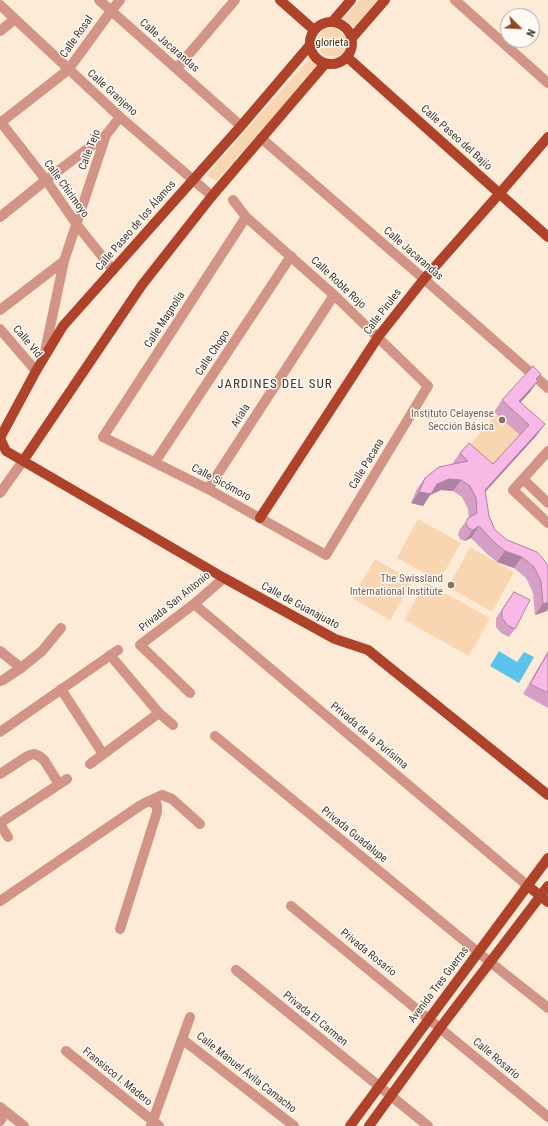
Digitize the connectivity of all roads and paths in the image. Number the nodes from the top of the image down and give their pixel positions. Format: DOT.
graph roads {
  1 [pos="98,0"];
  2 [pos="120,0"];
  3 [pos="235,0"];
  4 [pos="280,0"];
  5 [pos="351,0"];
  6 [pos="385,0"];
  7 [pos="455,0"];
  8 [pos="0,5"];
  9 [pos="110,10"];
  10 [pos="15,19"];
  11 [pos="332,22"];
  12 [pos="0,30"];
  13 [pos="314,30"];
  14 [pos="352,38"];
  15 [pos="310,45"];
  16 [pos="347,57"];
  17 [pos="325,64"];
  18 [pos="177,68"];
  19 [pos="68,70"];
  20 [pos="548,83"];
  21 [pos="120,117"];
  22 [pos="0,122"];
  23 [pos="241,126"];
  24 [pos="106,135"];
  25 [pos="548,136"];
  26 [pos="261,138"];
  27 [pos="46,180"];
  28 [pos="192,180"];
  29 [pos="500,193"];
  30 [pos="212,196"];
  31 [pos="233,200"];
  32 [pos="0,217"];
  33 [pos="246,217"];
  34 [pos="77,225"];
  35 [pos="548,236"];
  36 [pos="291,256"];
  37 [pos="64,261"];
  38 [pos="113,270"];
  39 [pos="424,279"];
  40 [pos="334,295"];
  41 [pos="0,310"];
  42 [pos="0,329"];
  43 [pos="378,337"];
  44 [pos="44,356"];
  45 [pos="36,371"];
  46 [pos="428,386"];
  47 [pos="548,388"];
  48 [pos="103,437"];
  49 [pos="0,438"];
  50 [pos="548,451"];
  51 [pos="23,462"];
  52 [pos="155,462"];
  53 [pos="523,479"];
  54 [pos="208,489"];
  55 [pos="0,493"];
  56 [pos="548,503"];
  57 [pos="260,518"];
  58 [pos="548,523"];
  59 [pos="326,555"];
  60 [pos="224,578"];
  61 [pos="194,604"];
  62 [pos="60,628"];
  63 [pos="0,651"];
  64 [pos="21,668"];
  65 [pos="0,681"];
  66 [pos="61,689"];
  67 [pos="190,693"];
  68 [pos="159,713"];
  69 [pos="173,725"];
  70 [pos="2,729"];
  71 [pos="214,736"];
  72 [pos="103,754"];
  73 [pos="90,764"];
  74 [pos="0,774"];
  75 [pos="548,795"];
  76 [pos="150,800"];
  77 [pos="0,823"];
  78 [pos="200,824"];
  79 [pos="8,837"];
  80 [pos="548,858"];
  81 [pos="528,886"];
  82 [pos="548,886"];
  83 [pos="544,899"];
  84 [pos="0,901"];
  85 [pos="291,906"];
  86 [pos="120,929"];
  87 [pos="479,953"];
  88 [pos="490,962"];
  89 [pos="236,970"];
  90 [pos="548,1008"];
  91 [pos="190,1017"];
  92 [pos="429,1019"];
  93 [pos="440,1028"];
  94 [pos="182,1039"];
  95 [pos="66,1051"];
  96 [pos="379,1087"];
  97 [pos="390,1096"];
  98 [pos="2,1113"];
  99 [pos="548,1117"];
  100 [pos="154,1124"];
  101 [pos="24,1126"];
  102 [pos="294,1126"];
  103 [pos="350,1126"];
  104 [pos="369,1126"];
  105 [pos="428,1126"];
  1 -- 9 [label="street, Calle Jacarandas"];
  2 -- 9 [label="street, Calle Rosal"];
  3 -- 18 [label="street"];
  4 -- 13 [label="main road"];
  5 -- 11 [label="main road"];
  6 -- 14 [label="main road"];
  7 -- 20 [label="street"];
  8 -- 10 [label="street, Calle Granjeno"];
  9 -- 18 [label="street, Calle Jacarandas"];
  9 -- 19 [label="street, Calle Rosal"];
  10 -- 12 [label="street"];
  10 -- 19 [label="street, Calle Granjeno"];
  11 -- 13 [label="main road"];
  11 -- 14 [label="main road"];
  13 -- 15 [label="main road"];
  14 -- 16 [label="main road"];
  15 -- 17 [label="main road"];
  15 -- 23 [label="main road, Calle Paseo de los Álamos"];
  16 -- 17 [label="main road"];
  16 -- 29 [label="main road, Calle Paseo del Bajío"];
  17 -- 26 [label="main road"];
  18 -- 23 [label="street, Calle Jacarandas"];
  19 -- 21 [label="street, Calle Granjeno"];
  19 -- 22 [label="street, Calle Rosal"];
  21 -- 24 [label="street, Calle Tejo"];
  21 -- 28 [label="street, Calle Granjeno"];
  22 -- 27 [label="street, Calle Chirimoyo"];
  23 -- 28 [label="main road, Calle Paseo de los Álamos"];
  24 -- 27 [label="street"];
  24 -- 34 [label="street, Calle Tejo"];
  25 -- 29 [label="main road, Calle Pirules"];
  26 -- 30 [label="main road"];
  26 -- 39 [label="street, Calle Jacarandas"];
  27 -- 32 [label="street"];
  27 -- 34 [label="street, Calle Chirimoyo"];
  28 -- 30 [label="street, Calle Granjeno"];
  28 -- 38 [label="main road, Calle Paseo de los Álamos"];
  29 -- 35 [label="main road, Calle Paseo del Bajío"];
  29 -- 39 [label="main road, Calle Pirules"];
  30 -- 51 [label="main road"];
  31 -- 33 [label="street, Calle Roble Rojo"];
  33 -- 36 [label="street, Calle Roble Rojo"];
  33 -- 48 [label="street, Calle Magnolia"];
  34 -- 37 [label="street, Calle Tejo"];
  34 -- 38 [label="street, Calle Chirimoyo"];
  36 -- 40 [label="street, Calle Roble Rojo"];
  36 -- 52 [label="street, Calle Chopo"];
  37 -- 41 [label="street"];
  37 -- 44 [label="street, Calle Tejo"];
  38 -- 44 [label="main road, Calle Paseo de los Álamos"];
  39 -- 43 [label="main road, Calle Pirules"];
  39 -- 47 [label="street, Calle Jacarandas"];
  40 -- 43 [label="street, Calle Roble Rojo"];
  40 -- 54 [label="street, Ariala"];
  42 -- 45 [label="street, Calle Vid"];
  43 -- 46 [label="street, Calle Roble Rojo"];
  43 -- 57 [label="main road, Calle Pirules"];
  44 -- 45 [label="main road, Calle Paseo de los Álamos"];
  45 -- 49 [label="main road, Calle Paseo de los Álamos"];
  46 -- 59 [label="street, Calle Pacana"];
  48 -- 52 [label="street, Calle Sicómoro"];
  49 -- 51 [label="main road, Calle Paseo de los Álamos"];
  50 -- 53 [label="street"];
  51 -- 55 [label="street"];
  51 -- 60 [label="main road, Calle de Guanajuato"];
  52 -- 54 [label="street, Calle Sicómoro"];
  53 -- 56 [label="street"];
  53 -- 58 [label="street"];
  54 -- 57 [label="street, Calle Sicómoro"];
  57 -- 59 [label="street, Calle Sicómoro"];
  60 -- 61 [label="street, Privada San Antonio"];
  60 -- 75 [label="main road, Calle de Guanajuato"];
  61 -- 67 [label="street, Privada San Antonio"];
  61 -- 81 [label="street, Privada de la Purísima"];
  62 -- 64 [label="street"];
  63 -- 64 [label="street"];
  64 -- 65 [label="street"];
  66 -- 68 [label="street"];
  66 -- 70 [label="street"];
  66 -- 72 [label="street"];
  68 -- 69 [label="street"];
  68 -- 72 [label="street"];
  71 -- 87 [label="street, Privada Guadalupe"];
  72 -- 73 [label="street"];
  74 -- 77 [label="street"];
  76 -- 78 [label="street"];
  76 -- 84 [label="street"];
  76 -- 86 [label="street"];
  77 -- 79 [label="street"];
  80 -- 81 [label="main road, Avenida Tres Guerras"];
  81 -- 83 [label="main road"];
  81 -- 87 [label="main road, Avenida Tres Guerras"];
  82 -- 83 [label="main road"];
  83 -- 88 [label="main road"];
  85 -- 92 [label="street, Privada Rosario"];
  87 -- 88 [label="street, Privada Guadalupe"];
  87 -- 92 [label="main road, Avenida Tres Guerras"];
  88 -- 90 [label="street, Privada Guadalupe"];
  88 -- 93 [label="main road"];
  89 -- 96 [label="street, Privada El Carmen"];
  91 -- 94 [label="street"];
  92 -- 93 [label="street, Calle Rosario"];
  92 -- 96 [label="main road, Avenida Tres Guerras"];
  93 -- 97 [label="main road"];
  93 -- 99 [label="street, Calle Rosario"];
  94 -- 100 [label="street"];
  94 -- 102 [label="street, Calle Manuel Ávila Camacho"];
  95 -- 100 [label="street, Fransisco I. Madero"];
  96 -- 97 [label="street, Privada El Carmen"];
  96 -- 103 [label="main road, Avenida Tres Guerras"];
  97 -- 104 [label="main road"];
  97 -- 105 [label="street, Privada El Carmen"];
  98 -- 101 [label="street"];
}
